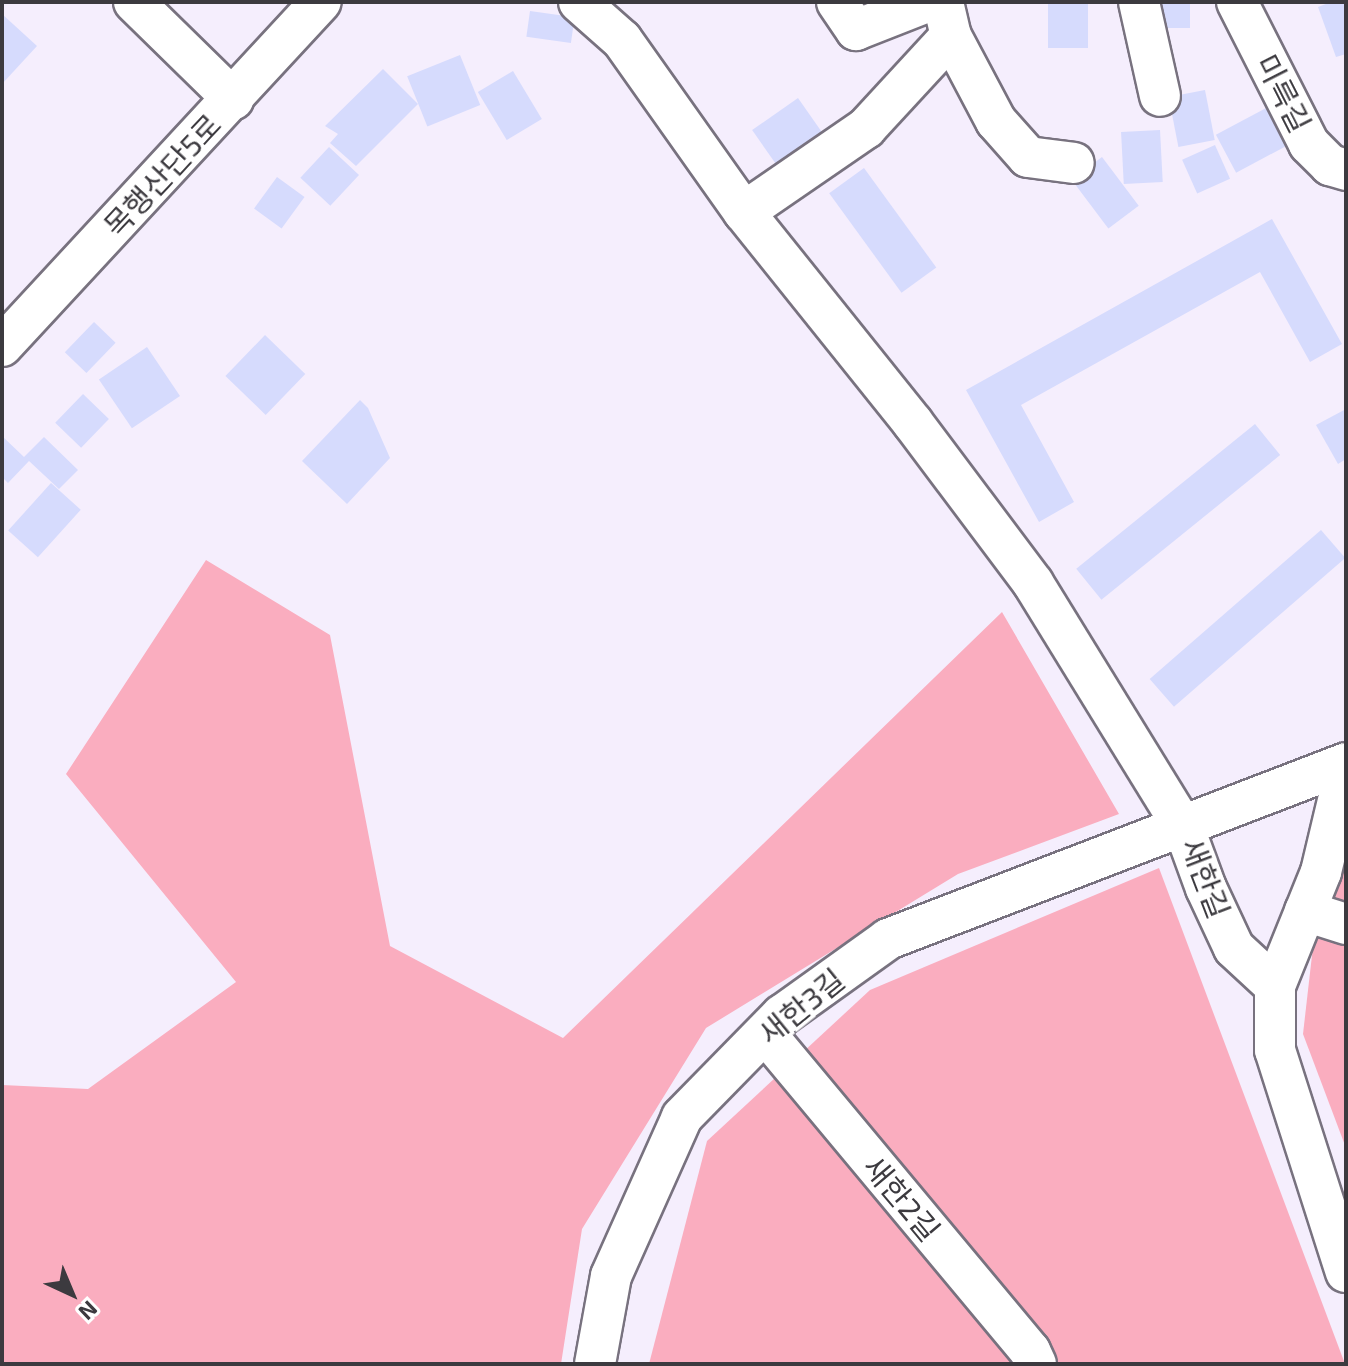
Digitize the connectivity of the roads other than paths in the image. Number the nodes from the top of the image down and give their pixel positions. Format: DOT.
graph roads {
  1 [pos="134,2"];
  2 [pos="321,2"];
  3 [pos="579,2"];
  4 [pos="837,2"];
  5 [pos="927,2"];
  6 [pos="1139,2"];
  7 [pos="1237,2"];
  8 [pos="947,19"];
  9 [pos="1160,96"];
  10 [pos="233,99"];
  11 [pos="1074,163"];
  12 [pos="1346,170"];
  13 [pos="744,212"];
  14 [pos="2,346"];
  15 [pos="1346,765"];
  16 [pos="1184,828"];
  17 [pos="1305,911"];
  18 [pos="1346,924"];
  19 [pos="1275,986"];
  20 [pos="765,1033"];
  21 [pos="1346,1272"];
  22 [pos="595,1364"];
  23 [pos="1036,1364"];
  1 -- 10 [label="street"];
  2 -- 10 [label="street, 목행산단5로"];
  3 -- 13 [label="street"];
  4 -- 5 [label="street"];
  6 -- 9 [label="street"];
  7 -- 12 [label="street, 미륵길"];
  8 -- 11 [label="street"];
  8 -- 13 [label="street"];
  10 -- 14 [label="street, 목행산단5로"];
  13 -- 16 [label="street"];
  15 -- 16 [label="street, 새한길"];
  15 -- 17 [label="street, 새한길"];
  16 -- 19 [label="street, 새한길"];
  16 -- 20 [label="street, 새한3길"];
  17 -- 18 [label="street"];
  17 -- 19 [label="street, 새한길"];
  19 -- 21 [label="street, 새한길"];
  20 -- 22 [label="street, 새한3길"];
  20 -- 23 [label="street, 새한2길"];
}
